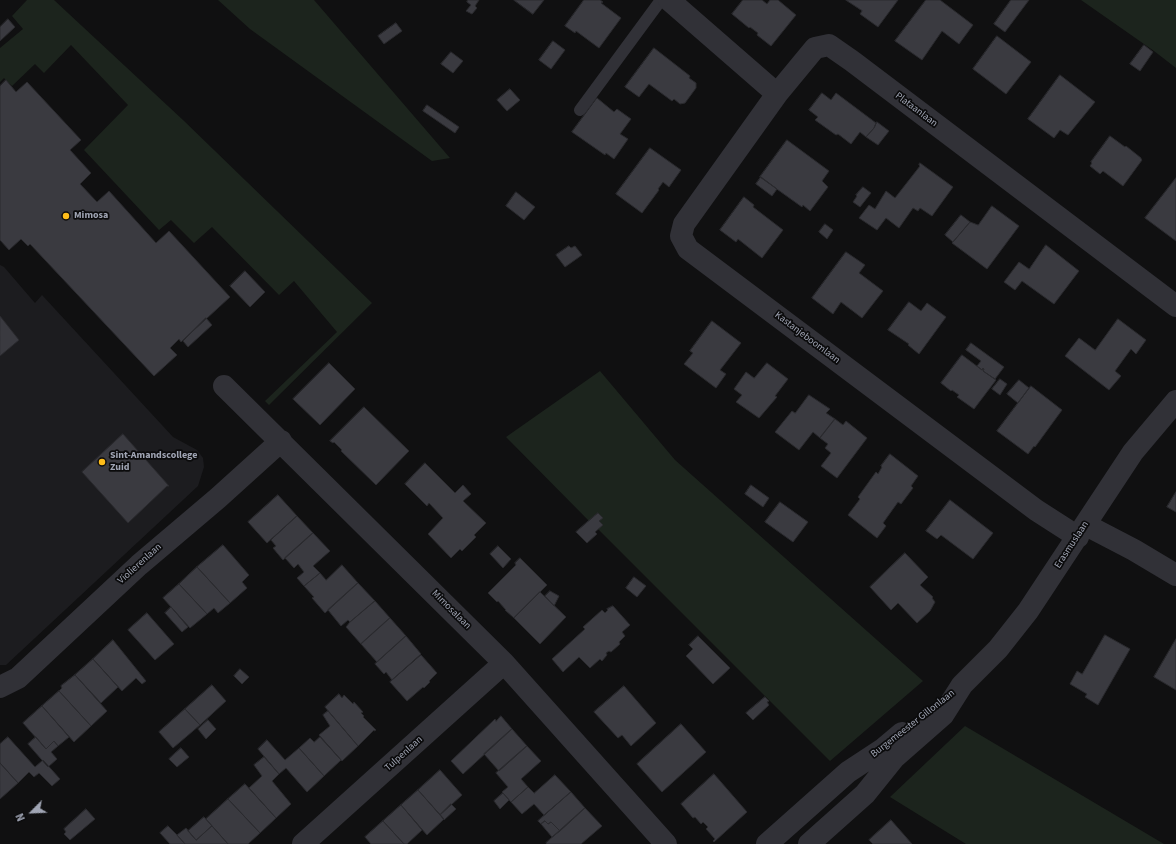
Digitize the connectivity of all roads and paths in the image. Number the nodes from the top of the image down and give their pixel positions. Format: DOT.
graph roads {
  1 [pos="661,0"];
  2 [pos="669,0"];
  3 [pos="777,94"];
  4 [pos="580,110"];
  5 [pos="1176,306"];
  6 [pos="224,386"];
  7 [pos="1176,401"];
  8 [pos="281,441"];
  9 [pos="1082,531"];
  10 [pos="1176,575"];
  11 [pos="504,663"];
  12 [pos="962,685"];
  13 [pos="0,687"];
  14 [pos="303,844"];
  15 [pos="666,844"];
  16 [pos="767,844"];
  17 [pos="809,844"];
  1 -- 4 [label="lane"];
  2 -- 3 [label="street"];
  3 -- 5 [label="street, Plataanlaan"];
  3 -- 9 [label="street, Kastanjeboomlaan"];
  6 -- 8 [label="street, Mimosalaan"];
  7 -- 9 [label="street, Erasmuslaan"];
  8 -- 11 [label="street, Mimosalaan"];
  8 -- 13 [label="street, Violierenlaan"];
  9 -- 10 [label="street, Kastanjeboomlaan"];
  9 -- 12 [label="street, Erasmuslaan"];
  11 -- 14 [label="street, Tulpenlaan"];
  11 -- 15 [label="street, Mimosalaan"];
  12 -- 16 [label="street, Burgemeester Gillonlaan"];
  12 -- 17 [label="street, Burgemeester Gillonlaan"];
}
